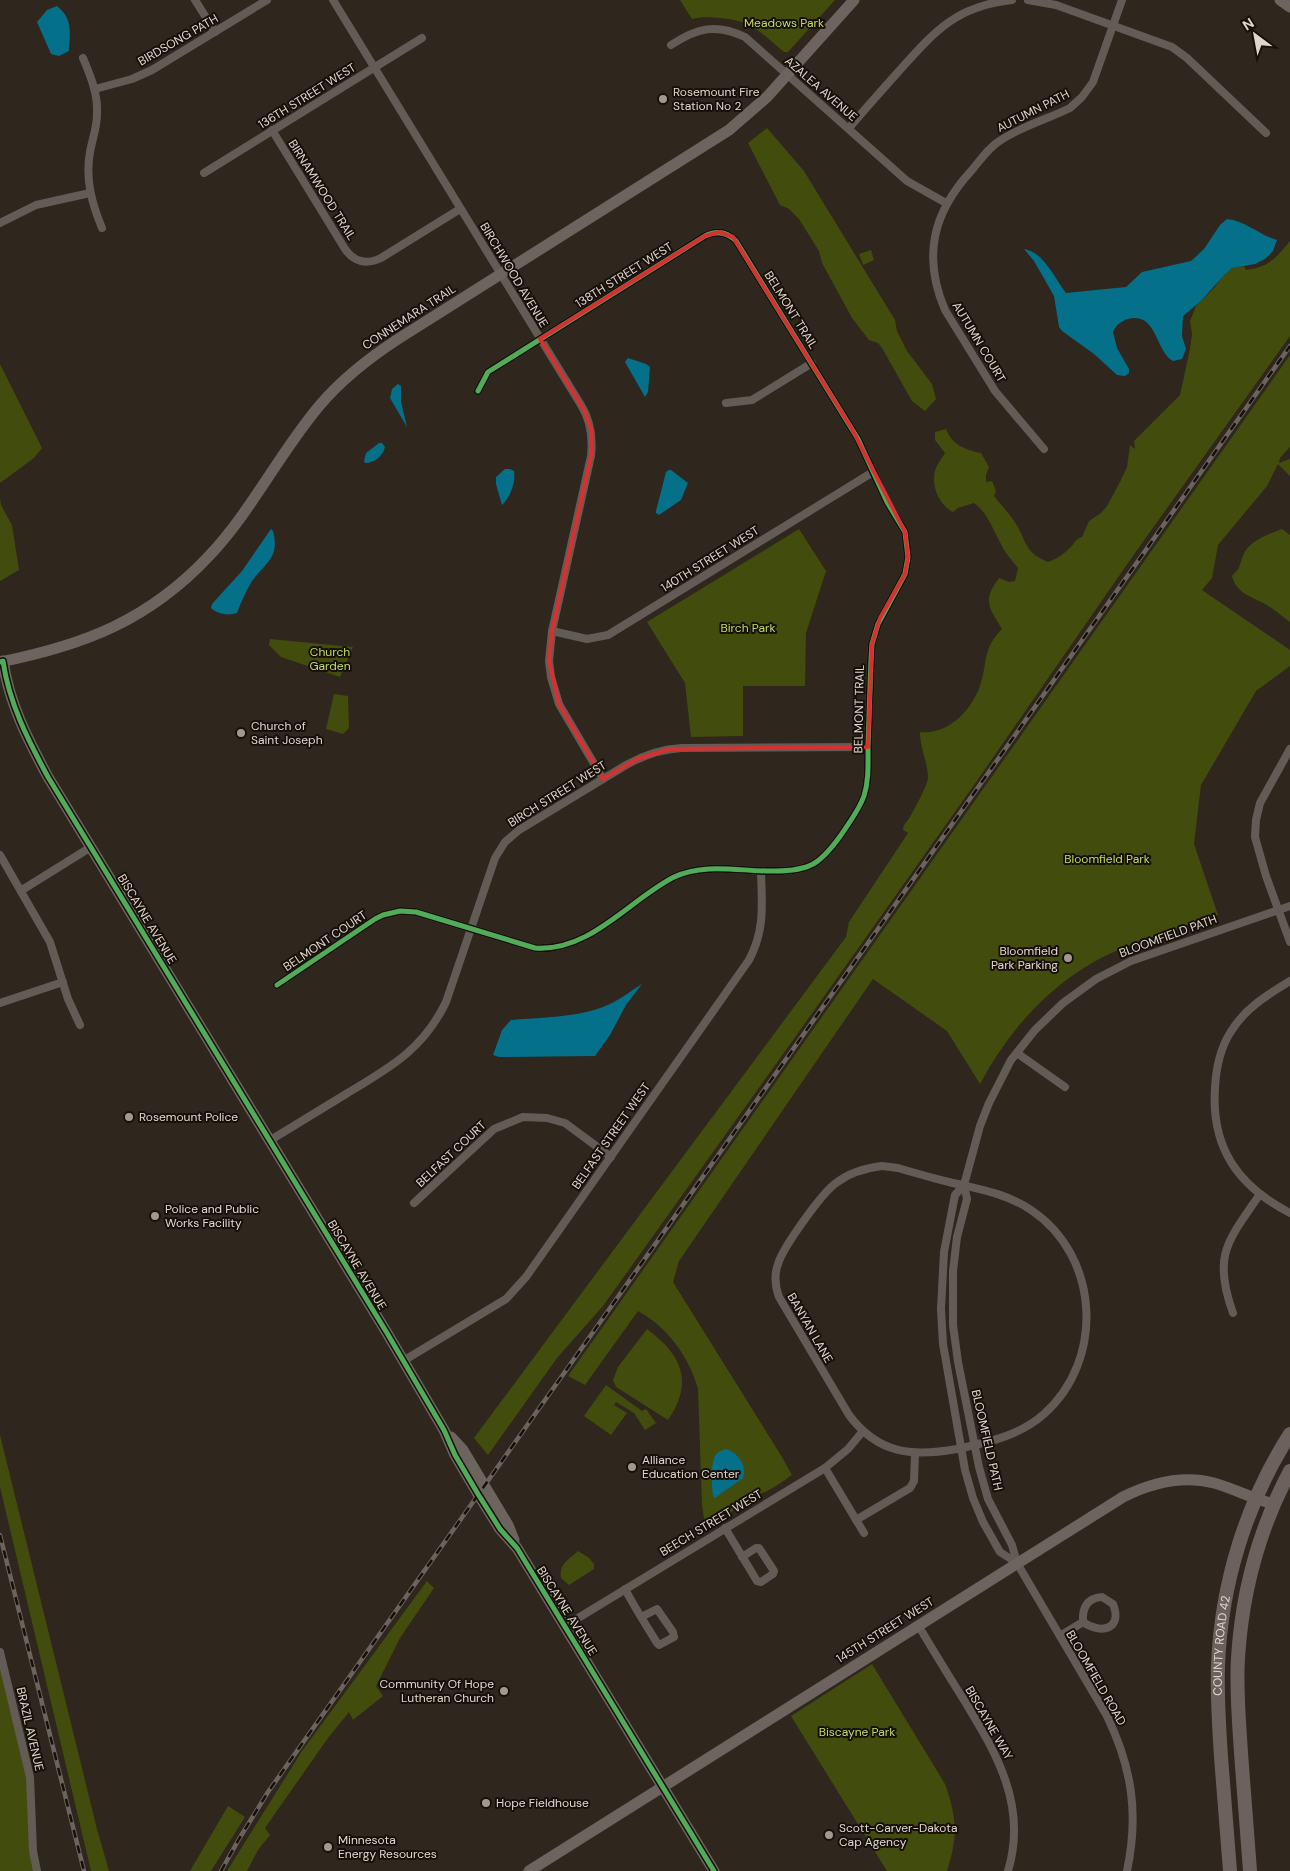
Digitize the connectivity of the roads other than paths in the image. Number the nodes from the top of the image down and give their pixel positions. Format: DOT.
graph roads {
  1 [pos="195,0"];
  2 [pos="267,0"];
  3 [pos="333,0"];
  4 [pos="854,0"];
  5 [pos="1012,0"];
  6 [pos="1028,0"];
  7 [pos="1122,0"];
  8 [pos="1280,0"];
  9 [pos="1290,7"];
  10 [pos="1113,25"];
  11 [pos="215,32"];
  12 [pos="422,38"];
  13 [pos="671,45"];
  14 [pos="83,58"];
  15 [pos="374,68"];
  16 [pos="788,75"];
  17 [pos="95,89"];
  18 [pos="848,128"];
  19 [pos="272,130"];
  20 [pos="1266,133"];
  21 [pos="204,173"];
  22 [pos="90,193"];
  23 [pos="946,203"];
  24 [pos="460,209"];
  25 [pos="0,223"];
  26 [pos="102,228"];
  27 [pos="720,232"];
  28 [pos="500,274"];
  29 [pos="540,339"];
  30 [pos="812,363"];
  31 [pos="478,391"];
  32 [pos="726,404"];
  33 [pos="1044,449"];
  34 [pos="873,472"];
  35 [pos="552,631"];
  36 [pos="1,661"];
  37 [pos="868,747"];
  38 [pos="1290,749"];
  39 [pos="603,779"];
  40 [pos="91,847"];
  41 [pos="0,855"];
  42 [pos="761,872"];
  43 [pos="22,890"];
  44 [pos="1290,906"];
  45 [pos="1279,910"];
  46 [pos="471,929"];
  47 [pos="1290,942"];
  48 [pos="1290,981"];
  49 [pos="62,982"];
  50 [pos="277,985"];
  51 [pos="1,1005"];
  52 [pos="80,1025"];
  53 [pos="1017,1053"];
  54 [pos="1065,1087"];
  55 [pos="269,1141"];
  56 [pos="611,1157"];
  57 [pos="964,1185"];
  58 [pos="1260,1194"];
  59 [pos="414,1203"];
  60 [pos="1290,1213"];
  61 [pos="1233,1313"];
  62 [pos="403,1361"];
  63 [pos="863,1431"];
  64 [pos="1290,1434"];
  65 [pos="975,1446"];
  66 [pos="961,1448"];
  67 [pos="915,1454"];
  68 [pos="824,1468"];
  69 [pos="1290,1471"];
  70 [pos="1256,1500"];
  71 [pos="1274,1504"];
  72 [pos="856,1520"];
  73 [pos="725,1528"];
  74 [pos="864,1533"];
  75 [pos="742,1557"];
  76 [pos="1017,1564"];
  77 [pos="625,1589"];
  78 [pos="641,1617"];
  79 [pos="1083,1622"];
  80 [pos="918,1625"];
  81 [pos="565,1626"];
  82 [pos="1060,1636"];
  83 [pos="0,1652"];
  84 [pos="663,1787"];
  85 [pos="37,1871"];
  86 [pos="529,1871"];
  87 [pos="714,1871"];
  88 [pos="1008,1871"];
  89 [pos="1127,1871"];
  90 [pos="1230,1871"];
  91 [pos="1250,1871"];
  1 -- 11 [label="street"];
  2 -- 11 [label="street, BIRDSONG PATH"];
  3 -- 15 [label="street, BIRCHWOOD AVENUE"];
  4 -- 16 [label="street, CONNEMARA TRAIL"];
  5 -- 18 [label="street"];
  6 -- 10 [label="street"];
  7 -- 10 [label="street, AUTUMN PATH"];
  8 -- 9 [label="street"];
  10 -- 20 [label="street"];
  10 -- 23 [label="street, AUTUMN PATH"];
  11 -- 17 [label="street, BIRDSONG PATH"];
  12 -- 15 [label="street, 136TH STREET WEST"];
  13 -- 16 [label="street, AZALEA AVENUE"];
  14 -- 17 [label="street"];
  15 -- 19 [label="street, 136TH STREET WEST"];
  15 -- 24 [label="street, BIRCHWOOD AVENUE"];
  16 -- 18 [label="street, AZALEA AVENUE"];
  16 -- 28 [label="street, CONNEMARA TRAIL"];
  17 -- 22 [label="street"];
  18 -- 23 [label="street, AZALEA AVENUE"];
  19 -- 21 [label="street, 136TH STREET WEST"];
  19 -- 24 [label="street, BIRNAMWOOD TRAIL"];
  22 -- 25 [label="street"];
  22 -- 26 [label="street"];
  23 -- 33 [label="street, AUTUMN COURT"];
  24 -- 28 [label="street, BIRCHWOOD AVENUE"];
  27 -- 29 [label="street, 138TH STREET WEST"];
  27 -- 30 [label="street, BELMONT TRAIL"];
  28 -- 29 [label="street, BIRCHWOOD AVENUE"];
  28 -- 36 [label="street, CONNEMARA TRAIL"];
  29 -- 31 [label="street, 138TH STREET WEST"];
  29 -- 35 [label="street, BIRCHWOOD AVENUE"];
  30 -- 32 [label="street"];
  30 -- 34 [label="street, BELMONT TRAIL"];
  34 -- 35 [label="street, 140TH STREET WEST"];
  34 -- 37 [label="street, BELMONT TRAIL"];
  35 -- 39 [label="street, BIRCHWOOD AVENUE"];
  36 -- 40 [label="street, BISCAYNE AVENUE"];
  37 -- 39 [label="street, BIRCH STREET WEST"];
  37 -- 42 [label="street, BELMONT TRAIL"];
  38 -- 45 [label="street"];
  39 -- 46 [label="street, BIRCH STREET WEST"];
  40 -- 43 [label="street"];
  40 -- 55 [label="street, BISCAYNE AVENUE"];
  41 -- 43 [label="street"];
  42 -- 46 [label="street, BELMONT TRAIL"];
  42 -- 56 [label="street, BELFAST STREET WEST"];
  43 -- 49 [label="street"];
  44 -- 45 [label="street, BLOOMFIELD PATH"];
  45 -- 47 [label="street"];
  45 -- 53 [label="street, BLOOMFIELD PATH"];
  46 -- 50 [label="street, BELMONT COURT"];
  46 -- 55 [label="street, BIRCH STREET WEST"];
  48 -- 58 [label="street"];
  49 -- 51 [label="street"];
  49 -- 52 [label="street"];
  53 -- 54 [label="street"];
  53 -- 57 [label="street, BLOOMFIELD PATH"];
  55 -- 62 [label="street, BISCAYNE AVENUE"];
  56 -- 59 [label="street, BELFAST COURT"];
  56 -- 62 [label="street, BELFAST STREET WEST"];
  57 -- 63 [label="street, BANYAN LANE"];
  57 -- 65 [label="street, BLOOMFIELD PATH"];
  57 -- 65 [label="street, BANYAN LANE"];
  57 -- 66 [label="street, BLOOMFIELD PATH"];
  58 -- 60 [label="street"];
  58 -- 61 [label="street"];
  62 -- 81 [label="street, BISCAYNE AVENUE"];
  63 -- 67 [label="street, BANYAN LANE"];
  63 -- 68 [label="street, BEECH STREET WEST"];
  64 -- 70 [label="highway, COUNTY ROAD 42"];
  65 -- 66 [label="street, BANYAN LANE"];
  65 -- 76 [label="street, BLOOMFIELD PATH"];
  66 -- 67 [label="street, BANYAN LANE"];
  66 -- 76 [label="street, BLOOMFIELD PATH"];
  67 -- 72 [label="street"];
  68 -- 72 [label="street"];
  68 -- 73 [label="street, BEECH STREET WEST"];
  69 -- 71 [label="highway, COUNTY ROAD 42"];
  70 -- 71 [label="street, 145TH STREET WEST"];
  70 -- 76 [label="street, 145TH STREET WEST"];
  70 -- 90 [label="highway, COUNTY ROAD 42"];
  71 -- 91 [label="highway, COUNTY ROAD 42"];
  72 -- 74 [label="street"];
  73 -- 75 [label="street"];
  73 -- 77 [label="street, BEECH STREET WEST"];
  75 -- 75 [label="street"];
  76 -- 80 [label="street, 145TH STREET WEST"];
  76 -- 82 [label="street, BLOOMFIELD ROAD"];
  77 -- 78 [label="street"];
  77 -- 81 [label="street, BEECH STREET WEST"];
  78 -- 78 [label="street"];
  79 -- 79 [label="street"];
  79 -- 82 [label="street"];
  80 -- 84 [label="street, 145TH STREET WEST"];
  80 -- 88 [label="street, BISCAYNE WAY"];
  81 -- 84 [label="street, BISCAYNE AVENUE"];
  82 -- 89 [label="street, BLOOMFIELD ROAD"];
  83 -- 85 [label="street, BRAZIL AVENUE"];
  84 -- 86 [label="street, 145TH STREET WEST"];
  84 -- 87 [label="street, BISCAYNE AVENUE"];
}
